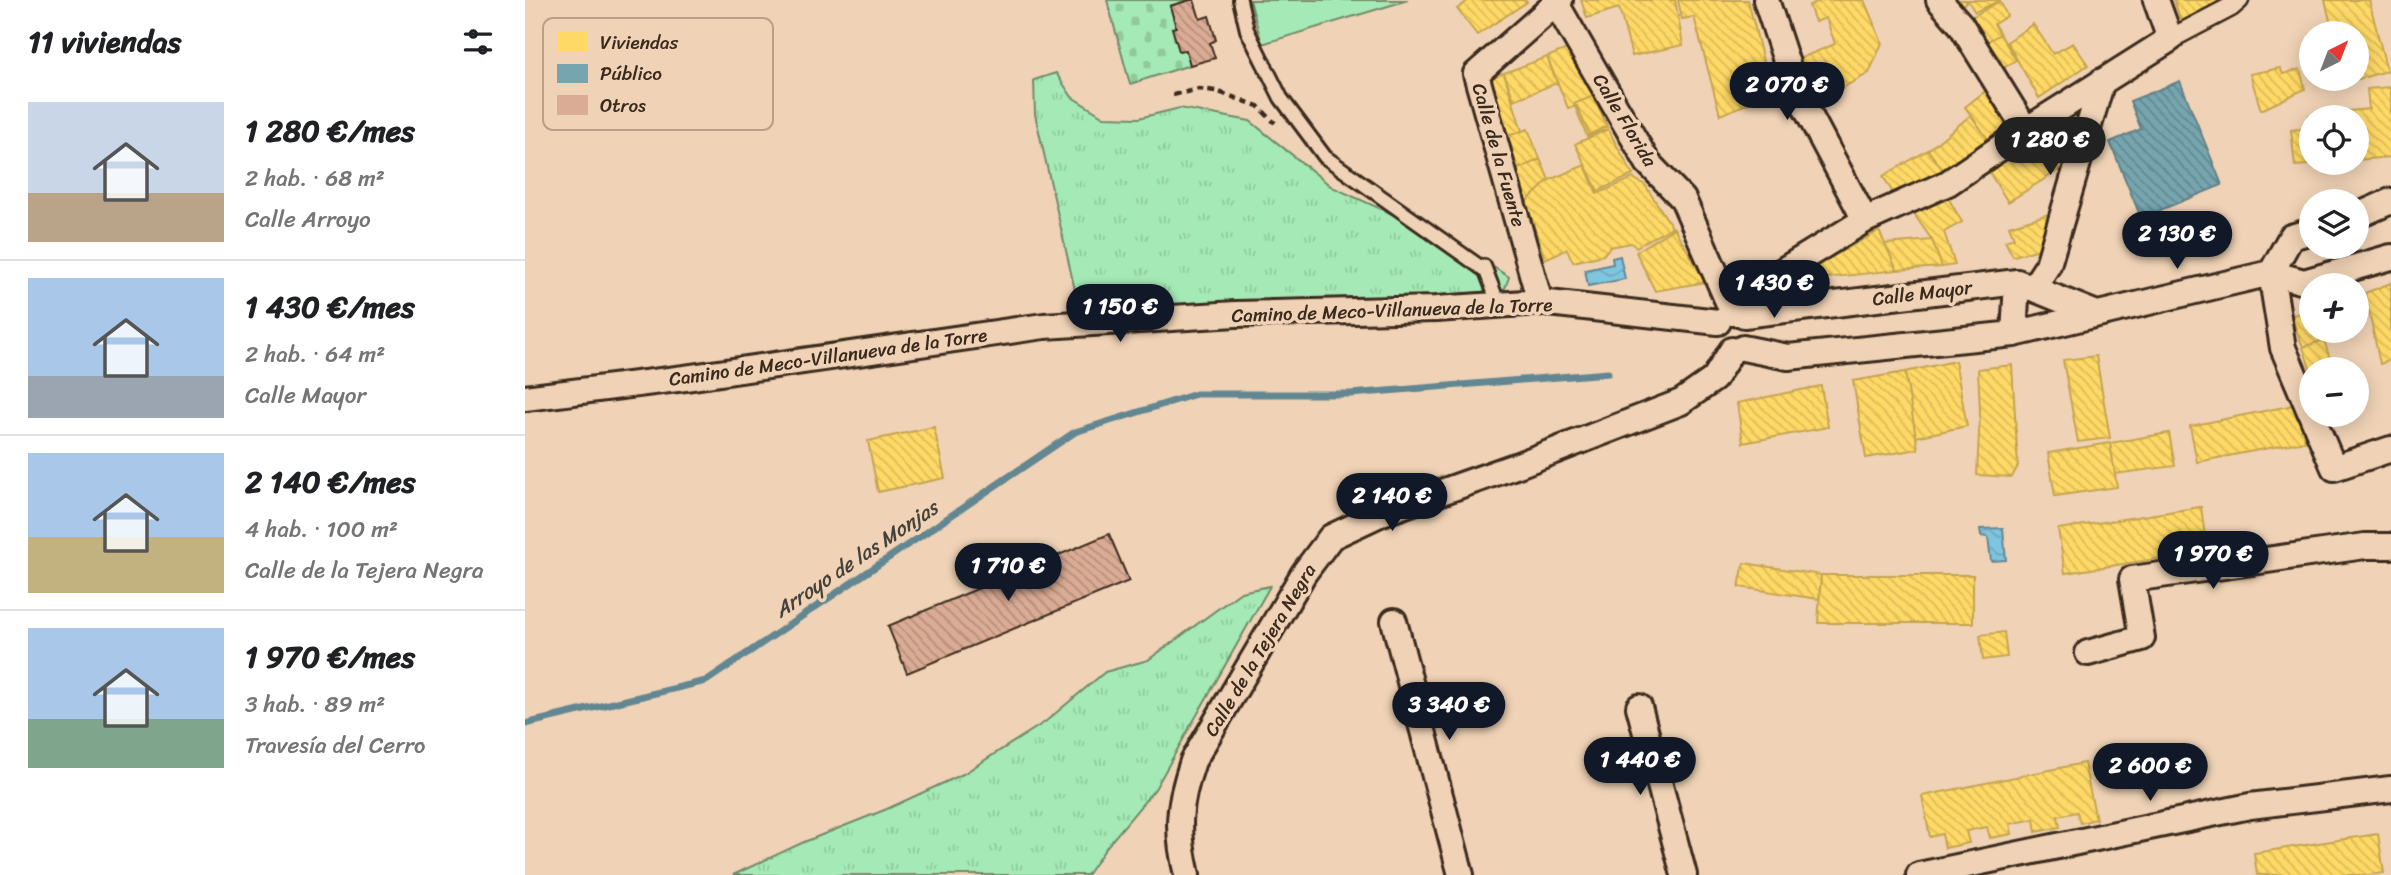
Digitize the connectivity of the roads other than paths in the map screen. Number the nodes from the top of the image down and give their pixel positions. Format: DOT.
graph roads {
  1 [pos="1240,0"];
  2 [pos="1766,0"];
  3 [pos="1938,0"];
  4 [pos="2156,0"];
  5 [pos="2238,0"];
  6 [pos="1556,1"];
  7 [pos="2170,39"];
  8 [pos="2102,82"];
  9 [pos="2026,130"];
  10 [pos="2391,201"];
  11 [pos="2369,211"];
  12 [pos="1865,220"];
  13 [pos="2299,235"];
  14 [pos="1480,257"];
  15 [pos="2391,257"];
  16 [pos="1486,271"];
  17 [pos="2271,273"];
  18 [pos="2025,285"];
  19 [pos="1541,302"];
  20 [pos="1499,305"];
  21 [pos="2094,313"];
  22 [pos="1733,316"];
  23 [pos="2014,334"];
  24 [pos="1738,349"];
  25 [pos="525,398"];
  26 [pos="2391,449"];
  27 [pos="2391,546"];
  28 [pos="1394,621"];
  29 [pos="2088,653"];
  30 [pos="1639,707"];
  31 [pos="2391,789"];
  32 [pos="1187,875"];
  33 [pos="1461,875"];
  34 [pos="1684,875"];
  35 [pos="1919,875"];
  1 -- 16 [label="lane"];
  2 -- 12 [label="street"];
  3 -- 9 [label="street"];
  4 -- 7 [label="street"];
  5 -- 7 [label="street"];
  6 -- 19 [label="street, Calle de la Fuente"];
  6 -- 22 [label="street, Calle Florida"];
  7 -- 8 [label="street"];
  8 -- 9 [label="street"];
  8 -- 18 [label="street"];
  9 -- 12 [label="street"];
  10 -- 11 [label="street"];
  12 -- 22 [label="street"];
  13 -- 17 [label="street"];
  14 -- 16 [label="lane"];
  15 -- 17 [label="street"];
  16 -- 20 [label="lane"];
  17 -- 21 [label="street"];
  17 -- 26 [label="street"];
  18 -- 21 [label="street, Calle Mayor"];
  18 -- 22 [label="street, Calle Mayor"];
  18 -- 23 [label="street"];
  19 -- 20 [label="street, Camino de Meco-Villanueva de la Torre"];
  19 -- 22 [label="street, Camino de Meco-Villanueva de la Torre"];
  20 -- 25 [label="street, Camino de Meco-Villanueva de la Torre"];
  21 -- 23 [label="street"];
  22 -- 24 [label="street"];
  22 -- 24 [label="street"];
  23 -- 24 [label="street"];
  24 -- 32 [label="street, Calle de la Tejera Negra"];
  27 -- 29 [label="street"];
  28 -- 33 [label="street"];
  30 -- 34 [label="street"];
  31 -- 35 [label="street"];
}
